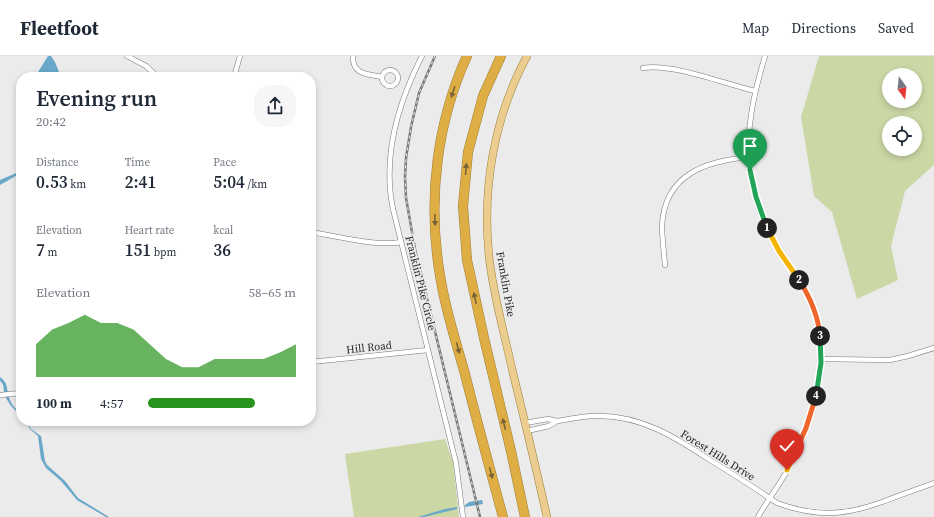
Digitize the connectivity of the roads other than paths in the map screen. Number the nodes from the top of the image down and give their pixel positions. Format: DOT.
graph roads {
  1 [pos="127,56"];
  2 [pos="240,56"];
  3 [pos="353,56"];
  4 [pos="422,56"];
  5 [pos="467,56"];
  6 [pos="501,56"];
  7 [pos="526,56"];
  8 [pos="766,56"];
  9 [pos="643,68"];
  10 [pos="153,72"];
  11 [pos="235,72"];
  12 [pos="382,77"];
  13 [pos="755,91"];
  14 [pos="749,157"];
  15 [pos="316,233"];
  16 [pos="401,242"];
  17 [pos="666,265"];
  18 [pos="934,348"];
  19 [pos="428,350"];
  20 [pos="821,359"];
  21 [pos="316,361"];
  22 [pos="16,394"];
  23 [pos="4,395"];
  24 [pos="557,421"];
  25 [pos="525,423"];
  26 [pos="527,431"];
  27 [pos="934,483"];
  28 [pos="770,498"];
  29 [pos="463,517"];
  30 [pos="503,517"];
  31 [pos="525,517"];
  32 [pos="547,517"];
  33 [pos="758,517"];
  1 -- 10 [label="street"];
  2 -- 11 [label="street"];
  3 -- 12 [label="street"];
  4 -- 16 [label="street, Franklin Pike Circle"];
  5 -- 30 [label="highway, one-way"];
  31 -- 6 [label="highway, one-way"];
  7 -- 25 [label="main road, Franklin Pike"];
  8 -- 13 [label="street"];
  9 -- 13 [label="street"];
  13 -- 14 [label="street"];
  14 -- 17 [label="street"];
  14 -- 20 [label="street"];
  15 -- 16 [label="street"];
  16 -- 19 [label="street, Franklin Pike Circle"];
  18 -- 20 [label="street"];
  19 -- 21 [label="street, Hill Road"];
  19 -- 29 [label="street, Franklin Pike Circle"];
  20 -- 28 [label="street"];
  22 -- 23 [label="street"];
  24 -- 25 [label="street, Forest Hills Drive"];
  24 -- 26 [label="street, Forest Hills Drive"];
  24 -- 28 [label="street, Forest Hills Drive"];
  25 -- 26 [label="main road, Franklin Pike"];
  26 -- 32 [label="main road, Franklin Pike"];
  27 -- 28 [label="street, Forest Hills Drive"];
  28 -- 33 [label="street"];
}
